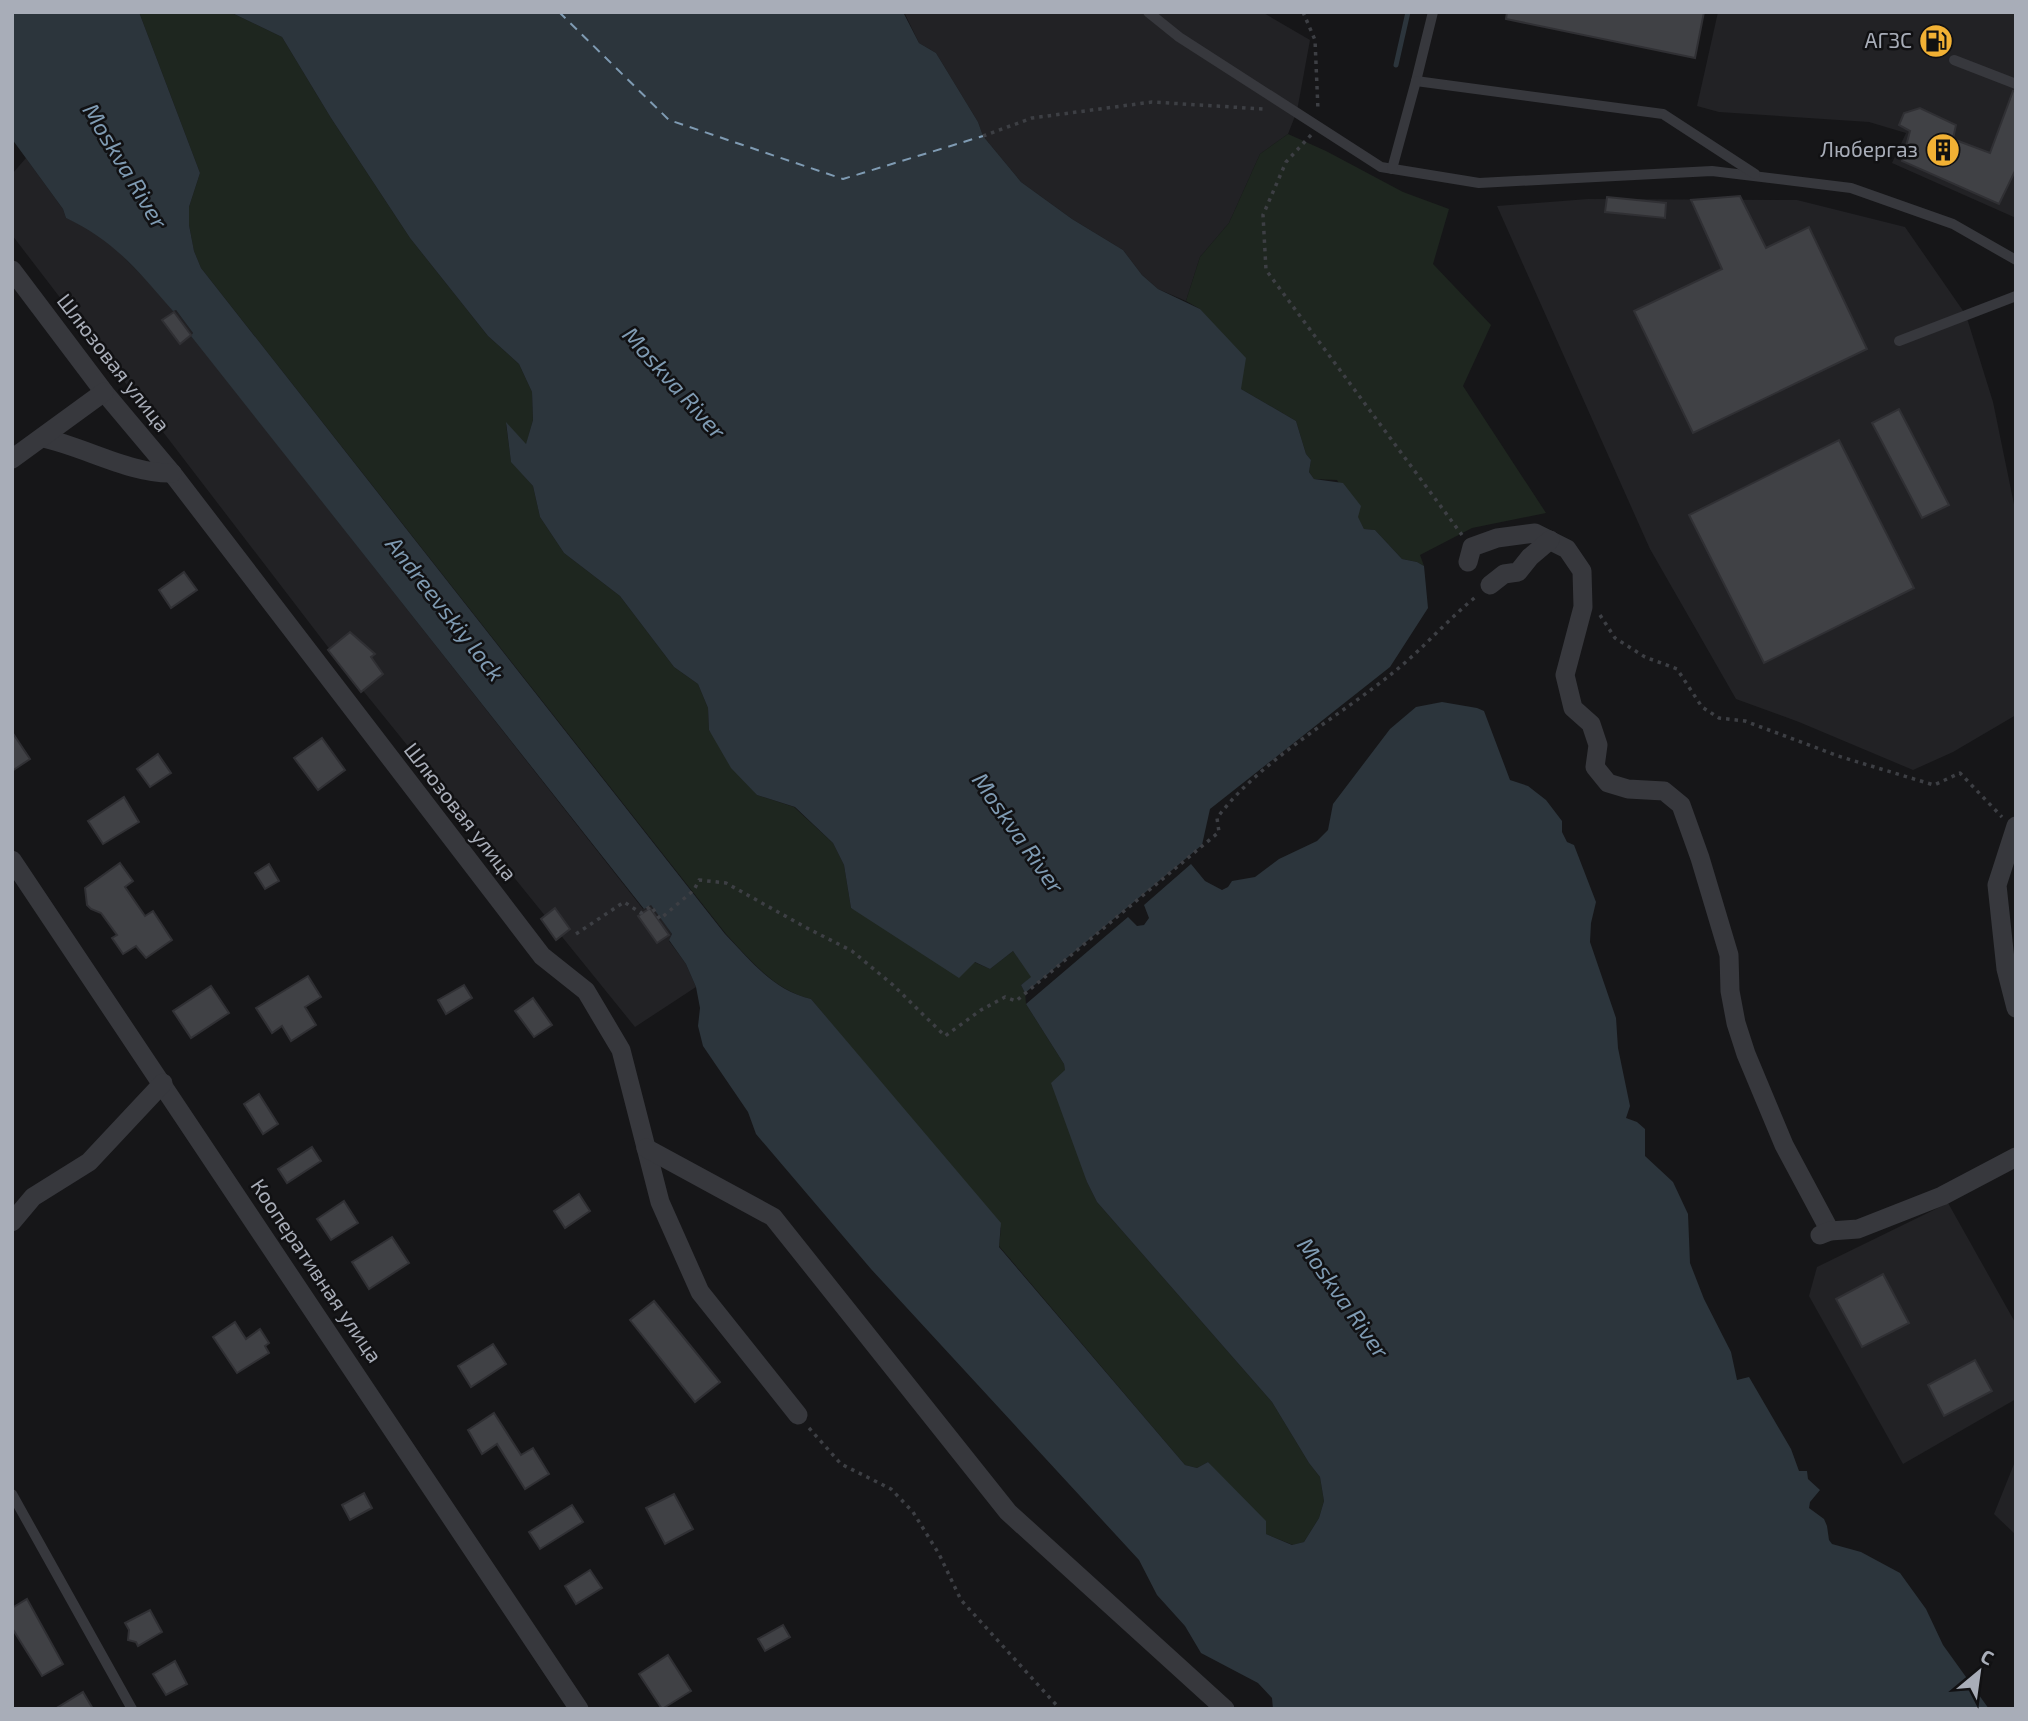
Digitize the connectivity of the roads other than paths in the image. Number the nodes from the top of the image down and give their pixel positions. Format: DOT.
graph roads {
  1 [pos="1148,12"];
  2 [pos="1433,12"];
  3 [pos="1954,60"];
  4 [pos="1416,81"];
  5 [pos="2016,84"];
  6 [pos="1392,169"];
  7 [pos="1758,177"];
  8 [pos="2016,260"];
  9 [pos="12,270"];
  10 [pos="2016,296"];
  11 [pos="1899,341"];
  12 [pos="104,392"];
  13 [pos="43,438"];
  14 [pos="12,459"];
  15 [pos="172,473"];
  16 [pos="1550,540"];
  17 [pos="1470,554"];
  18 [pos="1490,585"];
  19 [pos="2015,827"];
  20 [pos="12,860"];
  21 [pos="2016,1008"];
  22 [pos="163,1083"];
  23 [pos="646,1148"];
  24 [pos="2016,1157"];
  25 [pos="12,1222"];
  26 [pos="798,1416"];
  27 [pos="12,1494"];
  28 [pos="132,1709"];
  29 [pos="579,1709"];
  30 [pos="1225,1709"];
  1 -- 6 [label="lane"];
  2 -- 4 [label="lane"];
  3 -- 5 [label="lane"];
  4 -- 6 [label="lane"];
  4 -- 7 [label="lane"];
  6 -- 7 [label="lane"];
  7 -- 8 [label="lane"];
  9 -- 12 [label="street, Шлюзовая улица"];
  10 -- 11 [label="lane"];
  12 -- 13 [label="street"];
  12 -- 15 [label="street, Шлюзовая улица"];
  13 -- 14 [label="street"];
  13 -- 15 [label="street"];
  15 -- 23 [label="street, Шлюзовая улица"];
  16 -- 17 [label="street"];
  16 -- 18 [label="street"];
  16 -- 24 [label="street"];
  19 -- 21 [label="street"];
  20 -- 22 [label="street, Кооперативная улица"];
  22 -- 25 [label="street"];
  22 -- 29 [label="street, Кооперативная улица"];
  23 -- 26 [label="street, Шлюзовая улица"];
  23 -- 30 [label="street"];
  27 -- 28 [label="lane"];
}
